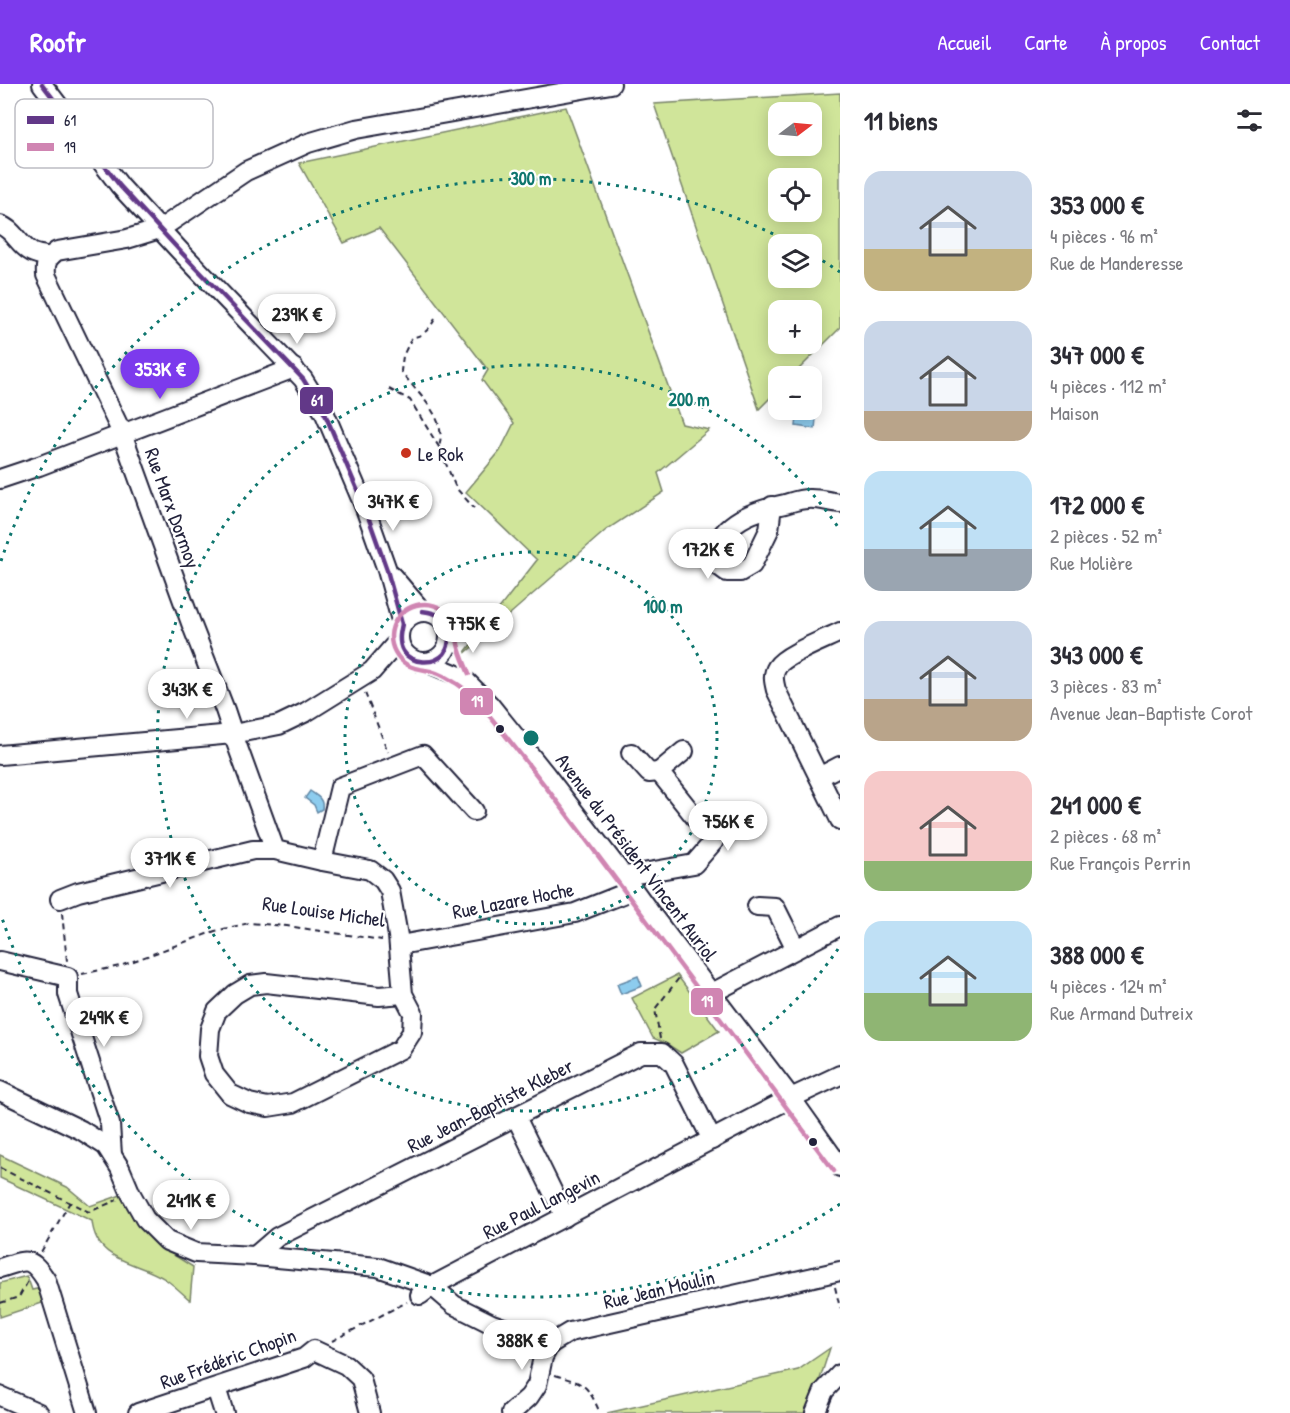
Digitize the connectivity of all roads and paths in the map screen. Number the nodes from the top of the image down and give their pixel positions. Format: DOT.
graph roads {
  1 [pos="42,84"];
  2 [pos="611,84"];
  3 [pos="53,99"];
  4 [pos="106,168"];
  5 [pos="0,225"];
  6 [pos="160,229"];
  7 [pos="49,257"];
  8 [pos="435,319"];
  9 [pos="294,368"];
  10 [pos="389,389"];
  11 [pos="122,433"];
  12 [pos="439,447"];
  13 [pos="0,478"];
  14 [pos="840,503"];
  15 [pos="772,507"];
  16 [pos="474,508"];
  17 [pos="387,570"];
  18 [pos="422,611"];
  19 [pos="400,632"];
  20 [pos="840,632"];
  21 [pos="450,642"];
  22 [pos="420,661"];
  23 [pos="366,675"];
  24 [pos="462,677"];
  25 [pos="233,734"];
  26 [pos="684,751"];
  27 [pos="631,753"];
  28 [pos="0,755"];
  29 [pos="393,766"];
  30 [pos="840,766"];
  31 [pos="659,772"];
  32 [pos="819,777"];
  33 [pos="474,812"];
  34 [pos="840,820"];
  35 [pos="275,850"];
  36 [pos="322,861"];
  37 [pos="629,884"];
  38 [pos="60,899"];
  39 [pos="757,906"];
  40 [pos="840,927"];
  41 [pos="400,945"];
  42 [pos="796,949"];
  43 [pos="0,961"];
  44 [pos="692,968"];
  45 [pos="68,977"];
  46 [pos="712,993"];
  47 [pos="403,994"];
  48 [pos="662,1053"];
  49 [pos="840,1075"];
  50 [pos="0,1090"];
  51 [pos="791,1098"];
  52 [pos="516,1117"];
  53 [pos="712,1140"];
  54 [pos="112,1155"];
  55 [pos="840,1167"];
  56 [pos="0,1168"];
  57 [pos="131,1194"];
  58 [pos="70,1202"];
  59 [pos="565,1217"];
  60 [pos="255,1256"];
  61 [pos="37,1266"];
  62 [pos="0,1268"];
  63 [pos="836,1272"];
  64 [pos="426,1290"];
  65 [pos="0,1302"];
  66 [pos="840,1308"];
  67 [pos="550,1344"];
  68 [pos="314,1350"];
  69 [pos="540,1371"];
  70 [pos="840,1374"];
  71 [pos="216,1388"];
  72 [pos="0,1396"];
  73 [pos="39,1413"];
  74 [pos="87,1413"];
  75 [pos="138,1413"];
  76 [pos="224,1413"];
  77 [pos="370,1413"];
  78 [pos="511,1413"];
  79 [pos="600,1413"];
  80 [pos="815,1413"];
  1 -- 3 [label="street"];
  2 -- 6 [label="street"];
  4 -- 6 [label="street"];
  5 -- 7 [label="street"];
  6 -- 7 [label="street"];
  6 -- 9 [label="street"];
  7 -- 11 [label="street, Rue Marx Dormoy"];
  8 -- 12 [label="path"];
  9 -- 11 [label="street"];
  9 -- 17 [label="street"];
  10 -- 12 [label="path"];
  11 -- 13 [label="street"];
  11 -- 25 [label="street, Rue Marx Dormoy"];
  12 -- 16 [label="path"];
  14 -- 15 [label="street"];
  17 -- 18 [label="street"];
  17 -- 19 [label="street"];
  18 -- 19 [label="street"];
  18 -- 21 [label="street"];
  19 -- 22 [label="street"];
  19 -- 23 [label="street"];
  20 -- 32 [label="street"];
  21 -- 22 [label="street"];
  21 -- 24 [label="street, Avenue du Président Vincent Auriol"];
  22 -- 23 [label="street"];
  22 -- 24 [label="street, Avenue du Président Vincent Auriol"];
  23 -- 25 [label="street"];
  23 -- 29 [label="path"];
  24 -- 37 [label="street, Avenue du Président Vincent Auriol"];
  25 -- 28 [label="street"];
  25 -- 35 [label="street, Rue Marx Dormoy"];
  26 -- 31 [label="street"];
  27 -- 31 [label="street"];
  29 -- 33 [label="street"];
  29 -- 36 [label="street"];
  30 -- 32 [label="street"];
  31 -- 37 [label="street, Rue Lazare Hoche"];
  32 -- 34 [label="street"];
  35 -- 36 [label="street"];
  35 -- 38 [label="street"];
  36 -- 41 [label="street"];
  37 -- 41 [label="street, Rue Lazare Hoche"];
  37 -- 44 [label="street, Avenue du Président Vincent Auriol"];
  38 -- 45 [label="path"];
  39 -- 42 [label="street"];
  40 -- 42 [label="street"];
  41 -- 45 [label="path, Rue Louise Michel"];
  41 -- 47 [label="street"];
  42 -- 46 [label="street"];
  43 -- 45 [label="street"];
  44 -- 46 [label="street, Avenue du Président Vincent Auriol"];
  44 -- 48 [label="path"];
  45 -- 54 [label="street"];
  46 -- 51 [label="street, Avenue du Président Vincent Auriol"];
  47 -- 47 [label="street"];
  48 -- 52 [label="street, Rue Jean-Baptiste Kleber"];
  48 -- 53 [label="street"];
  49 -- 51 [label="street, Rue Paul Langevin"];
  50 -- 54 [label="street"];
  51 -- 53 [label="street, Rue Paul Langevin"];
  51 -- 55 [label="street, Avenue du Président Vincent Auriol"];
  52 -- 59 [label="street"];
  52 -- 60 [label="street, Rue Jean-Baptiste Kleber"];
  53 -- 59 [label="street, Rue Paul Langevin"];
  54 -- 57 [label="street"];
  56 -- 58 [label="path"];
  57 -- 58 [label="path"];
  57 -- 60 [label="street"];
  58 -- 61 [label="path"];
  59 -- 64 [label="street, Rue Paul Langevin"];
  60 -- 64 [label="street"];
  61 -- 62 [label="street"];
  61 -- 65 [label="path"];
  61 -- 74 [label="street"];
  63 -- 66 [label="path"];
  63 -- 67 [label="street, Rue Jean Moulin"];
  64 -- 67 [label="street"];
  64 -- 68 [label="path"];
  67 -- 69 [label="street"];
  68 -- 71 [label="street, Rue Frédéric Chopin"];
  68 -- 77 [label="street, Rue Frédéric Chopin"];
  69 -- 78 [label="street"];
  69 -- 79 [label="path"];
  70 -- 80 [label="street"];
  71 -- 75 [label="street, Rue Frédéric Chopin"];
  71 -- 76 [label="street"];
  72 -- 73 [label="street"];
}
